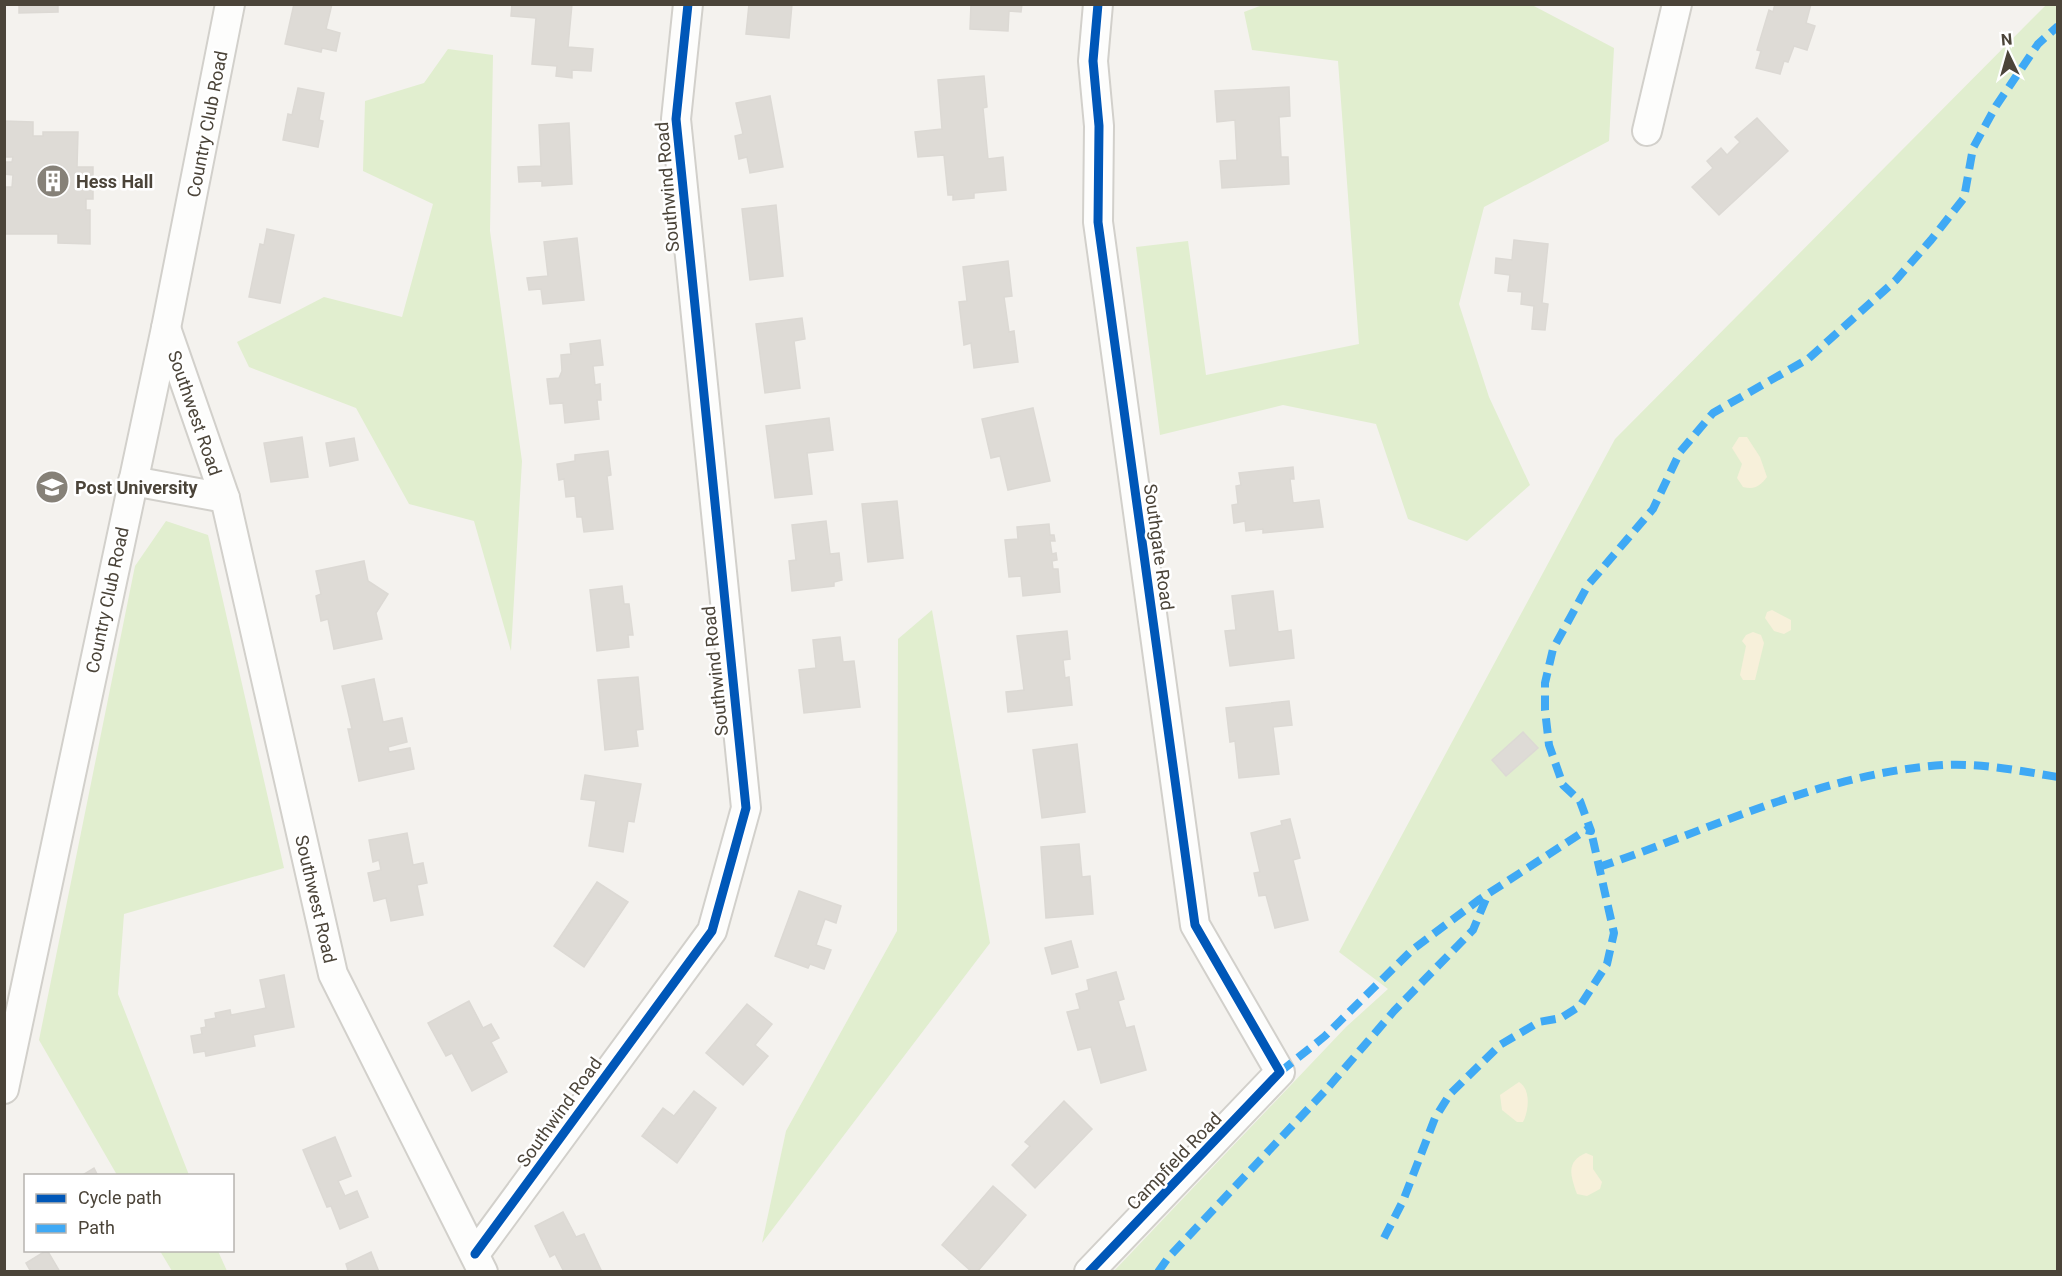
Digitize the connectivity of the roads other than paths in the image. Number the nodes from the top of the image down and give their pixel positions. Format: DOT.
graph roads {
  1 [pos="230,4"];
  2 [pos="688,4"];
  3 [pos="1098,4"];
  4 [pos="1677,4"];
  5 [pos="1647,131"];
  6 [pos="166,328"];
  7 [pos="133,481"];
  8 [pos="225,498"];
  9 [pos="1280,1072"];
  10 [pos="4,1089"];
  11 [pos="479,1263"];
  12 [pos="1089,1272"];
  1 -- 6 [label="street, Country Club Road"];
  2 -- 11 [label="street, Southwind Road"];
  3 -- 9 [label="street, Southgate Road"];
  4 -- 5 [label="street"];
  6 -- 7 [label="street, Country Club Road"];
  6 -- 8 [label="street, Southwest Road"];
  7 -- 8 [label="street, Southwest Road"];
  7 -- 10 [label="street, Country Club Road"];
  8 -- 11 [label="street, Southwest Road"];
  9 -- 12 [label="street, Campfield Road"];
}
